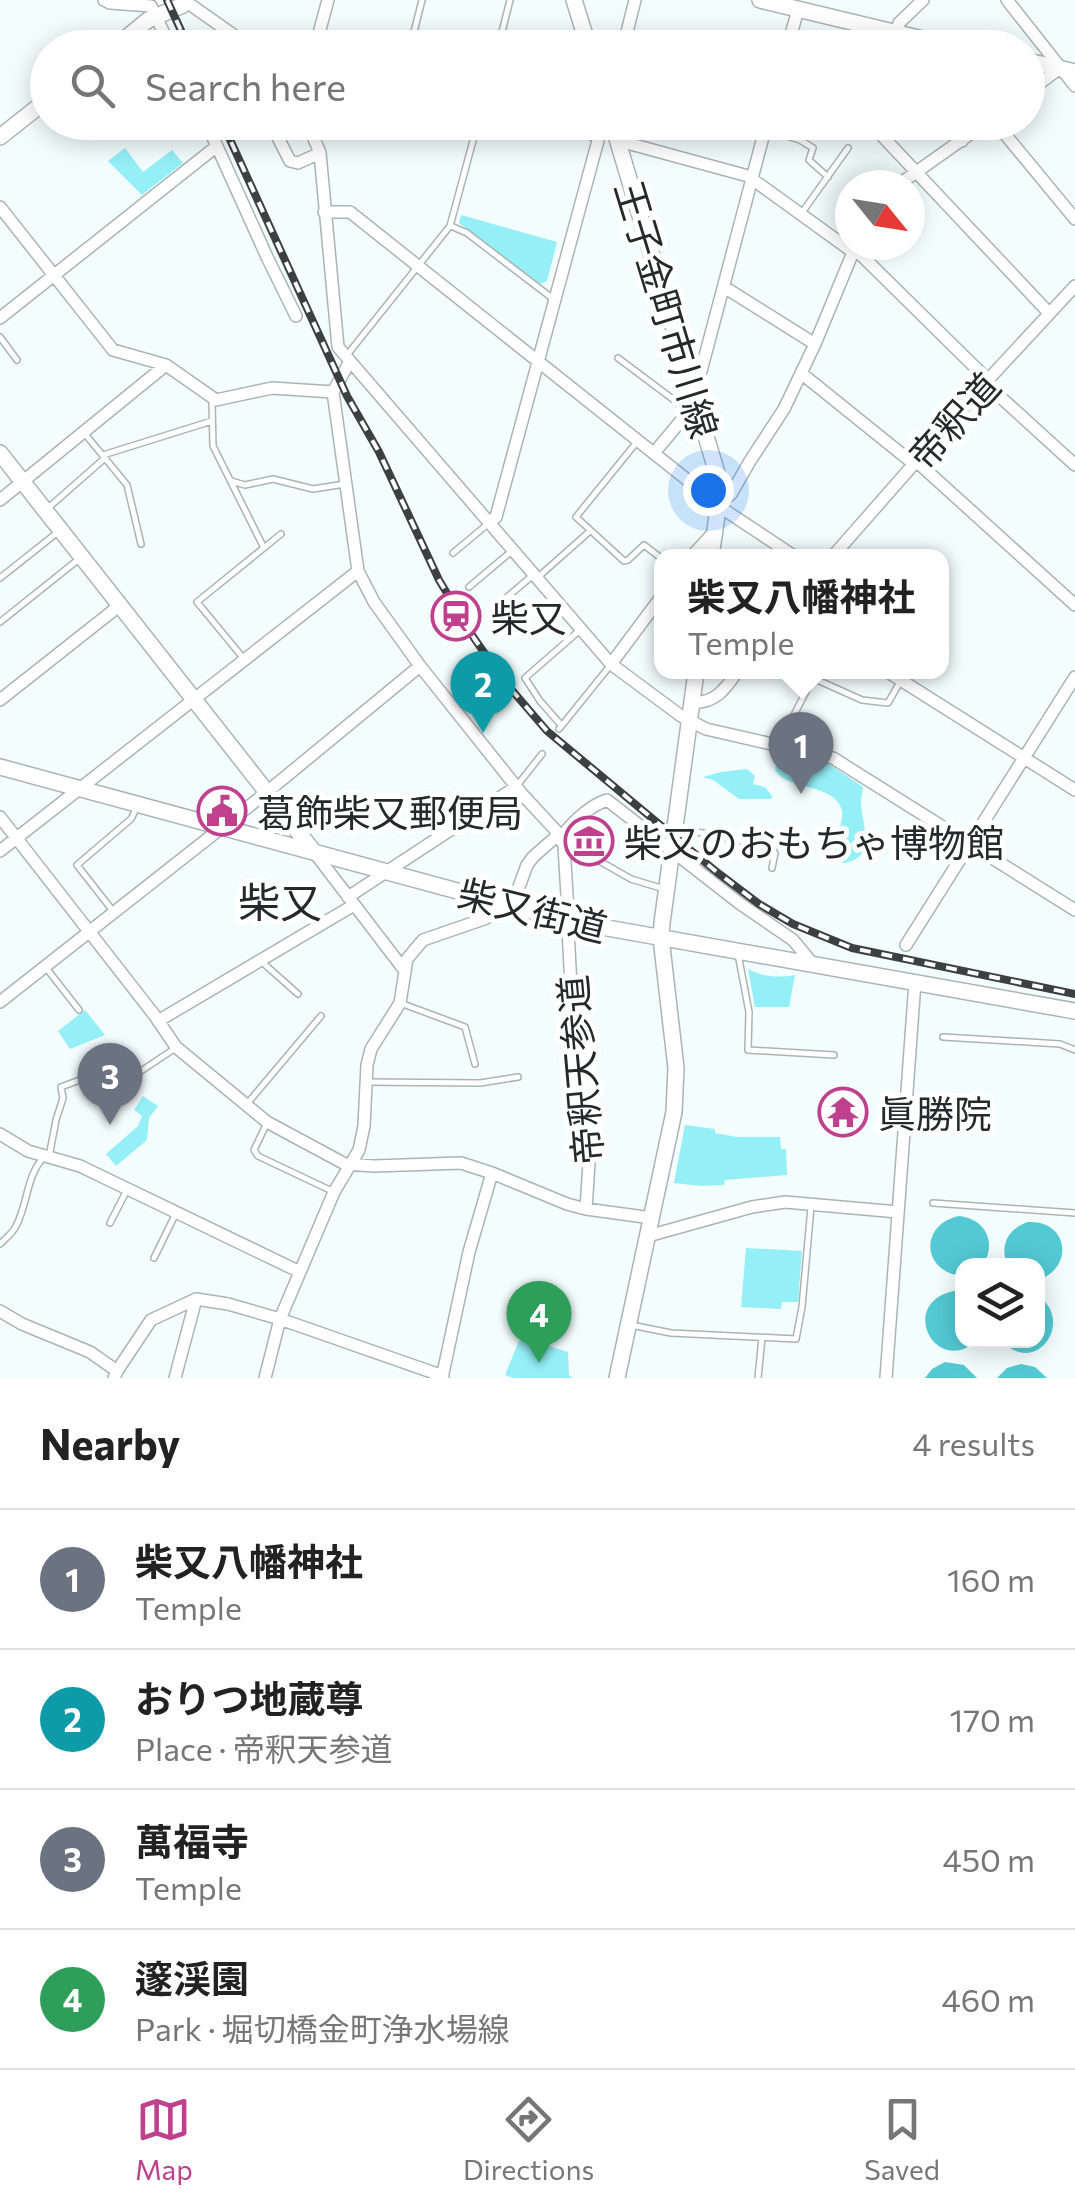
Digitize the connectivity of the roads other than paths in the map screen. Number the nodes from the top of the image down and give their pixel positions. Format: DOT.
graph roads {
  1 [pos="104,0"];
  2 [pos="328,0"];
  3 [pos="422,0"];
  4 [pos="510,0"];
  5 [pos="574,0"];
  6 [pos="635,0"];
  7 [pos="760,0"];
  8 [pos="923,0"];
  9 [pos="1007,0"];
  10 [pos="186,3"];
  11 [pos="798,10"];
  12 [pos="156,16"];
  13 [pos="138,30"];
  14 [pos="163,30"];
  15 [pos="226,30"];
  16 [pos="320,30"];
  17 [pos="414,30"];
  18 [pos="502,30"];
  19 [pos="583,30"];
  20 [pos="628,30"];
  21 [pos="793,30"];
  22 [pos="869,30"];
  23 [pos="900,30"];
  24 [pos="1033,30"];
  25 [pos="1045,43"];
  26 [pos="1067,68"];
  27 [pos="1045,82"];
  28 [pos="1075,86"];
  29 [pos="30,114"];
  30 [pos="0,137"];
  31 [pos="214,140"];
  32 [pos="279,140"];
  33 [pos="315,140"];
  34 [pos="473,140"];
  35 [pos="598,140"];
  36 [pos="618,140"];
  37 [pos="762,140"];
  38 [pos="800,140"];
  39 [pos="885,140"];
  40 [pos="1007,140"];
  41 [pos="962,141"];
  42 [pos="217,146"];
  43 [pos="620,146"];
  44 [pos="848,148"];
  45 [pos="320,153"];
  46 [pos="912,170"];
  47 [pos="919,170"];
  48 [pos="828,177"];
  49 [pos="753,178"];
  50 [pos="925,183"];
  51 [pos="0,207"];
  52 [pos="324,212"];
  53 [pos="801,214"];
  54 [pos="1075,219"];
  55 [pos="450,226"];
  56 [pos="835,236"];
  57 [pos="850,260"];
  58 [pos="866,260"];
  59 [pos="418,266"];
  60 [pos="53,275"];
  61 [pos="724,287"];
  62 [pos="1072,294"];
  63 [pos="554,299"];
  64 [pos="1049,312"];
  65 [pos="296,316"];
  66 [pos="0,318"];
  67 [pos="0,337"];
  68 [pos="815,344"];
  69 [pos="618,358"];
  70 [pos="348,359"];
  71 [pos="17,360"];
  72 [pos="538,362"];
  73 [pos="166,366"];
  74 [pos="801,373"];
  75 [pos="987,382"];
  76 [pos="692,391"];
  77 [pos="333,392"];
  78 [pos="212,399"];
  79 [pos="693,409"];
  80 [pos="212,422"];
  81 [pos="84,432"];
  82 [pos="638,440"];
  83 [pos="654,452"];
  84 [pos="0,453"];
  85 [pos="104,456"];
  86 [pos="915,462"];
  87 [pos="1075,464"];
  88 [pos="231,481"];
  89 [pos="22,482"];
  90 [pos="345,484"];
  91 [pos="0,500"];
  92 [pos="718,504"];
  93 [pos="46,511"];
  94 [pos="490,522"];
  95 [pos="60,530"];
  96 [pos="590,531"];
  97 [pos="714,532"];
  98 [pos="282,534"];
  99 [pos="141,544"];
  100 [pos="264,548"];
  101 [pos="698,549"];
  102 [pos="712,549"];
  103 [pos="784,549"];
  104 [pos="838,549"];
  105 [pos="513,550"];
  106 [pos="654,553"];
  107 [pos="453,554"];
  108 [pos="81,557"];
  109 [pos="358,571"];
  110 [pos="535,576"];
  111 [pos="0,578"];
  112 [pos="469,587"];
  113 [pos="500,603"];
  114 [pos="1075,605"];
  115 [pos="120,606"];
  116 [pos="654,607"];
  117 [pos="0,622"];
  118 [pos="580,630"];
  119 [pos="245,660"];
  120 [pos="611,664"];
  121 [pos="420,666"];
  122 [pos="1075,677"];
  123 [pos="695,679"];
  124 [pos="732,679"];
  125 [pos="812,679"];
  126 [pos="815,679"];
  127 [pos="902,680"];
  128 [pos="0,700"];
  129 [pos="193,700"];
  130 [pos="693,702"];
  131 [pos="690,721"];
  132 [pos="782,746"];
  133 [pos="542,754"];
  134 [pos="1024,758"];
  135 [pos="0,766"];
  136 [pos="516,786"];
  137 [pos="81,788"];
  138 [pos="1075,790"];
  139 [pos="267,792"];
  140 [pos="138,804"];
  141 [pos="0,817"];
  142 [pos="224,826"];
  143 [pos="675,827"];
  144 [pos="17,838"];
  145 [pos="562,840"];
  146 [pos="969,844"];
  147 [pos="672,849"];
  148 [pos="0,851"];
  149 [pos="314,852"];
  150 [pos="772,868"];
  151 [pos="386,872"];
  152 [pos="667,890"];
  153 [pos="351,901"];
  154 [pos="508,904"];
  155 [pos="1075,910"];
  156 [pos="114,912"];
  157 [pos="568,912"];
  158 [pos="568,930"];
  159 [pos="90,931"];
  160 [pos="662,938"];
  161 [pos="906,945"];
  162 [pos="738,951"];
  163 [pos="260,960"];
  164 [pos="812,964"];
  165 [pos="46,966"];
  166 [pos="405,971"];
  167 [pos="915,982"];
  168 [pos="298,994"];
  169 [pos="0,1002"];
  170 [pos="400,1003"];
  171 [pos="79,1010"];
  172 [pos="1075,1011"];
  173 [pos="322,1016"];
  174 [pos="158,1020"];
  175 [pos="943,1037"];
  176 [pos="176,1047"];
  177 [pos="1075,1050"];
  178 [pos="834,1055"];
  179 [pos="474,1064"];
  180 [pos="518,1077"];
  181 [pos="367,1082"];
  182 [pos="246,1105"];
  183 [pos="268,1122"];
  184 [pos="0,1134"];
  185 [pos="47,1156"];
  186 [pos="352,1165"];
  187 [pos="492,1173"];
  188 [pos="127,1189"];
  189 [pos="334,1192"];
  190 [pos="933,1203"];
  191 [pos="812,1204"];
  192 [pos="586,1209"];
  193 [pos="898,1212"];
  194 [pos="1075,1213"];
  195 [pos="176,1214"];
  196 [pos="652,1218"];
  197 [pos="110,1223"];
  198 [pos="648,1236"];
  199 [pos="0,1244"];
  200 [pos="154,1258"];
  201 [pos="300,1272"];
  202 [pos="196,1299"];
  203 [pos="0,1312"];
  204 [pos="280,1319"];
  205 [pos="628,1324"];
  206 [pos="762,1338"];
  207 [pos="117,1376"];
  208 [pos="442,1377"];
  209 [pos="175,1378"];
  210 [pos="266,1378"];
  211 [pos="616,1378"];
  212 [pos="758,1378"];
  213 [pos="886,1378"];
  1 -- 12 [label="street"];
  2 -- 16 [label="street"];
  3 -- 17 [label="lane"];
  4 -- 18 [label="lane"];
  5 -- 19 [label="main road"];
  6 -- 20 [label="street"];
  7 -- 11 [label="main road"];
  8 -- 23 [label="street"];
  9 -- 24 [label="street"];
  10 -- 12 [label="main road"];
  10 -- 15 [label="street"];
  11 -- 21 [label="street"];
  11 -- 22 [label="main road"];
  12 -- 13 [label="main road"];
  12 -- 14 [label="street"];
  25 -- 26 [label="street"];
  26 -- 27 [label="street"];
  26 -- 28 [label="street"];
  29 -- 30 [label="main road"];
  31 -- 42 [label="street"];
  32 -- 45 [label="street"];
  33 -- 45 [label="street"];
  34 -- 55 [label="lane"];
  35 -- 63 [label="street"];
  36 -- 43 [label="main road, 王子金町市川線"];
  37 -- 49 [label="street"];
  38 -- 48 [label="lane"];
  39 -- 46 [label="street"];
  40 -- 54 [label="street"];
  41 -- 47 [label="street"];
  42 -- 60 [label="street"];
  42 -- 65 [label="street"];
  43 -- 49 [label="street"];
  43 -- 76 [label="main road, 王子金町市川線"];
  44 -- 48 [label="lane"];
  45 -- 52 [label="street"];
  48 -- 53 [label="lane"];
  49 -- 53 [label="street"];
  49 -- 61 [label="street"];
  50 -- 64 [label="street"];
  51 -- 60 [label="street"];
  52 -- 59 [label="street"];
  52 -- 70 [label="street"];
  53 -- 56 [label="street"];
  55 -- 59 [label="lane"];
  55 -- 63 [label="lane"];
  57 -- 68 [label="street"];
  58 -- 75 [label="street"];
  59 -- 70 [label="lane"];
  59 -- 72 [label="street"];
  60 -- 66 [label="street"];
  60 -- 73 [label="street"];
  61 -- 68 [label="street"];
  61 -- 76 [label="street"];
  62 -- 64 [label="street, 帝釈道"];
  63 -- 72 [label="street"];
  64 -- 75 [label="street, 帝釈道"];
  67 -- 71 [label="lane"];
  68 -- 74 [label="street"];
  69 -- 79 [label="lane"];
  70 -- 77 [label="street"];
  70 -- 94 [label="street"];
  72 -- 82 [label="street"];
  72 -- 94 [label="street"];
  73 -- 78 [label="street"];
  73 -- 81 [label="street"];
  74 -- 86 [label="street"];
  74 -- 92 [label="street"];
  75 -- 86 [label="street, 帝釈道"];
  75 -- 87 [label="street"];
  76 -- 79 [label="main road, 王子金町市川線"];
  77 -- 78 [label="street"];
  77 -- 90 [label="street"];
  78 -- 80 [label="lane"];
  79 -- 83 [label="street"];
  79 -- 92 [label="main road, 王子金町市川線"];
  80 -- 85 [label="lane"];
  80 -- 88 [label="lane"];
  81 -- 85 [label="lane"];
  81 -- 89 [label="street"];
  82 -- 83 [label="street"];
  82 -- 96 [label="lane"];
  83 -- 92 [label="street"];
  84 -- 89 [label="main road"];
  85 -- 93 [label="lane"];
  85 -- 99 [label="lane"];
  86 -- 104 [label="street, 帝釈道"];
  86 -- 114 [label="street"];
  88 -- 90 [label="lane"];
  88 -- 100 [label="lane"];
  89 -- 91 [label="street"];
  89 -- 93 [label="main road"];
  90 -- 109 [label="street"];
  92 -- 97 [label="main road, 王子金町市川線"];
  92 -- 103 [label="street"];
  93 -- 95 [label="main road"];
  94 -- 105 [label="street"];
  94 -- 107 [label="lane"];
  95 -- 108 [label="main road"];
  95 -- 111 [label="lane"];
  96 -- 106 [label="lane"];
  96 -- 110 [label="lane"];
  97 -- 101 [label="street"];
  97 -- 102 [label="main road, 王子金町市川線"];
  98 -- 100 [label="lane"];
  100 -- 119 [label="lane"];
  105 -- 110 [label="street"];
  105 -- 112 [label="lane"];
  108 -- 115 [label="main road"];
  108 -- 117 [label="lane"];
  109 -- 119 [label="street"];
  109 -- 121 [label="street"];
  110 -- 113 [label="lane"];
  110 -- 118 [label="street"];
  115 -- 128 [label="street"];
  115 -- 129 [label="main road"];
  116 -- 120 [label="street"];
  118 -- 120 [label="street"];
  118 -- 120 [label="lane"];
  119 -- 129 [label="street"];
  120 -- 131 [label="street"];
  121 -- 136 [label="street"];
  121 -- 139 [label="street"];
  122 -- 134 [label="street"];
  123 -- 130 [label="main road"];
  124 -- 130 [label="street"];
  125 -- 132 [label="lane"];
  126 -- 127 [label="lane"];
  127 -- 134 [label="street"];
  129 -- 137 [label="street"];
  129 -- 139 [label="main road"];
  130 -- 131 [label="main road"];
  131 -- 132 [label="street"];
  131 -- 143 [label="main road"];
  132 -- 146 [label="street"];
  133 -- 136 [label="lane"];
  134 -- 138 [label="street"];
  134 -- 146 [label="street"];
  135 -- 137 [label="main road, 柴又街道"];
  136 -- 145 [label="street"];
  136 -- 151 [label="street"];
  137 -- 140 [label="main road, 柴又街道"];
  137 -- 144 [label="street"];
  139 -- 142 [label="street"];
  139 -- 149 [label="main road"];
  140 -- 142 [label="main road, 柴又街道"];
  140 -- 156 [label="lane"];
  141 -- 144 [label="street"];
  142 -- 149 [label="main road, 柴又街道"];
  142 -- 156 [label="street"];
  143 -- 147 [label="main road"];
  143 -- 150 [label="lane"];
  144 -- 148 [label="street"];
  144 -- 159 [label="street"];
  145 -- 147 [label="street"];
  145 -- 152 [label="lane"];
  145 -- 154 [label="street"];
  145 -- 157 [label="street"];
  146 -- 155 [label="street"];
  146 -- 161 [label="street"];
  147 -- 152 [label="main road"];
  147 -- 164 [label="street"];
  149 -- 151 [label="main road, 柴又街道"];
  149 -- 153 [label="street"];
  151 -- 153 [label="street"];
  151 -- 154 [label="main road, 柴又街道"];
  152 -- 160 [label="main road"];
  153 -- 163 [label="street"];
  153 -- 166 [label="street"];
  154 -- 160 [label="main road, 柴又街道"];
  154 -- 166 [label="street"];
  156 -- 159 [label="street"];
  158 -- 192 [label="street, 帝釈天参道"];
  159 -- 165 [label="street"];
  159 -- 174 [label="street"];
  160 -- 162 [label="main road, 柴又街道"];
  160 -- 196 [label="main road"];
  162 -- 164 [label="main road, 柴又街道"];
  162 -- 178 [label="lane"];
  163 -- 168 [label="lane"];
  163 -- 174 [label="street"];
  164 -- 167 [label="main road, 柴又街道"];
  165 -- 169 [label="street"];
  165 -- 171 [label="lane"];
  166 -- 170 [label="street"];
  167 -- 172 [label="main road, 柴又街道"];
  167 -- 193 [label="street"];
  170 -- 179 [label="lane"];
  170 -- 181 [label="street"];
  173 -- 182 [label="lane"];
  174 -- 176 [label="street"];
  175 -- 177 [label="lane"];
  176 -- 182 [label="street"];
  176 -- 185 [label="lane"];
  180 -- 181 [label="lane"];
  181 -- 186 [label="street"];
  182 -- 183 [label="street"];
  183 -- 186 [label="street"];
  183 -- 189 [label="lane"];
  184 -- 185 [label="street"];
  185 -- 188 [label="street"];
  185 -- 199 [label="lane"];
  186 -- 187 [label="street"];
  186 -- 189 [label="street"];
  187 -- 192 [label="street"];
  187 -- 208 [label="street"];
  188 -- 195 [label="street"];
  188 -- 197 [label="lane"];
  189 -- 201 [label="street"];
  190 -- 194 [label="lane"];
  191 -- 193 [label="street"];
  191 -- 198 [label="street"];
  191 -- 206 [label="lane"];
  192 -- 196 [label="street"];
  193 -- 213 [label="street"];
  195 -- 200 [label="lane"];
  195 -- 201 [label="street"];
  196 -- 198 [label="main road"];
  198 -- 205 [label="main road"];
  201 -- 204 [label="street"];
  202 -- 204 [label="street"];
  202 -- 207 [label="street"];
  202 -- 209 [label="street"];
  203 -- 207 [label="street"];
  204 -- 208 [label="street"];
  204 -- 210 [label="street"];
  205 -- 206 [label="lane"];
  205 -- 211 [label="main road"];
  206 -- 212 [label="lane"];
}
